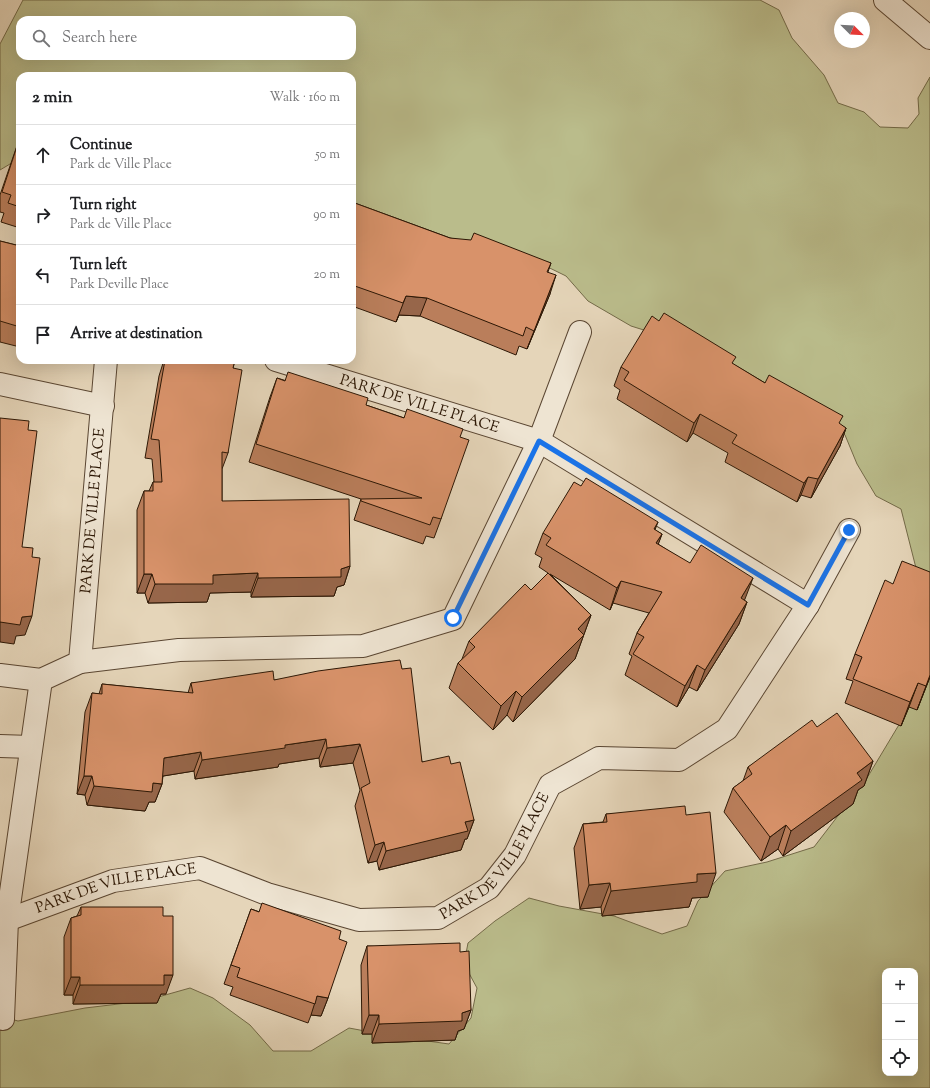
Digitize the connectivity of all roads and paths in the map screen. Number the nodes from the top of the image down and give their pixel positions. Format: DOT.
graph roads {
  1 [pos="884,0"];
  2 [pos="930,38"];
  3 [pos="580,332"];
  4 [pos="106,364"];
  5 [pos="289,364"];
  6 [pos="0,384"];
  7 [pos="102,406"];
  8 [pos="539,441"];
  9 [pos="849,530"];
  10 [pos="808,605"];
  11 [pos="80,662"];
  12 [pos="0,675"];
  13 [pos="41,680"];
  14 [pos="0,746"];
  15 [pos="31,747"];
  16 [pos="6,920"];
  17 [pos="3,1019"];
  1 -- 2 [label="street"];
  3 -- 8 [label="street"];
  4 -- 7 [label="street, PARK DE VILLE PLACE"];
  5 -- 8 [label="street, PARK DE VILLE PLACE"];
  6 -- 7 [label="street"];
  7 -- 11 [label="street, PARK DE VILLE PLACE"];
  8 -- 10 [label="street, PARK DE VILLE PLACE"];
  8 -- 11 [label="street"];
  9 -- 10 [label="street"];
  10 -- 16 [label="street, PARK DE VILLE PLACE"];
  11 -- 13 [label="street"];
  12 -- 13 [label="street"];
  13 -- 15 [label="street"];
  14 -- 15 [label="street"];
  15 -- 16 [label="street"];
  16 -- 17 [label="street"];
}
